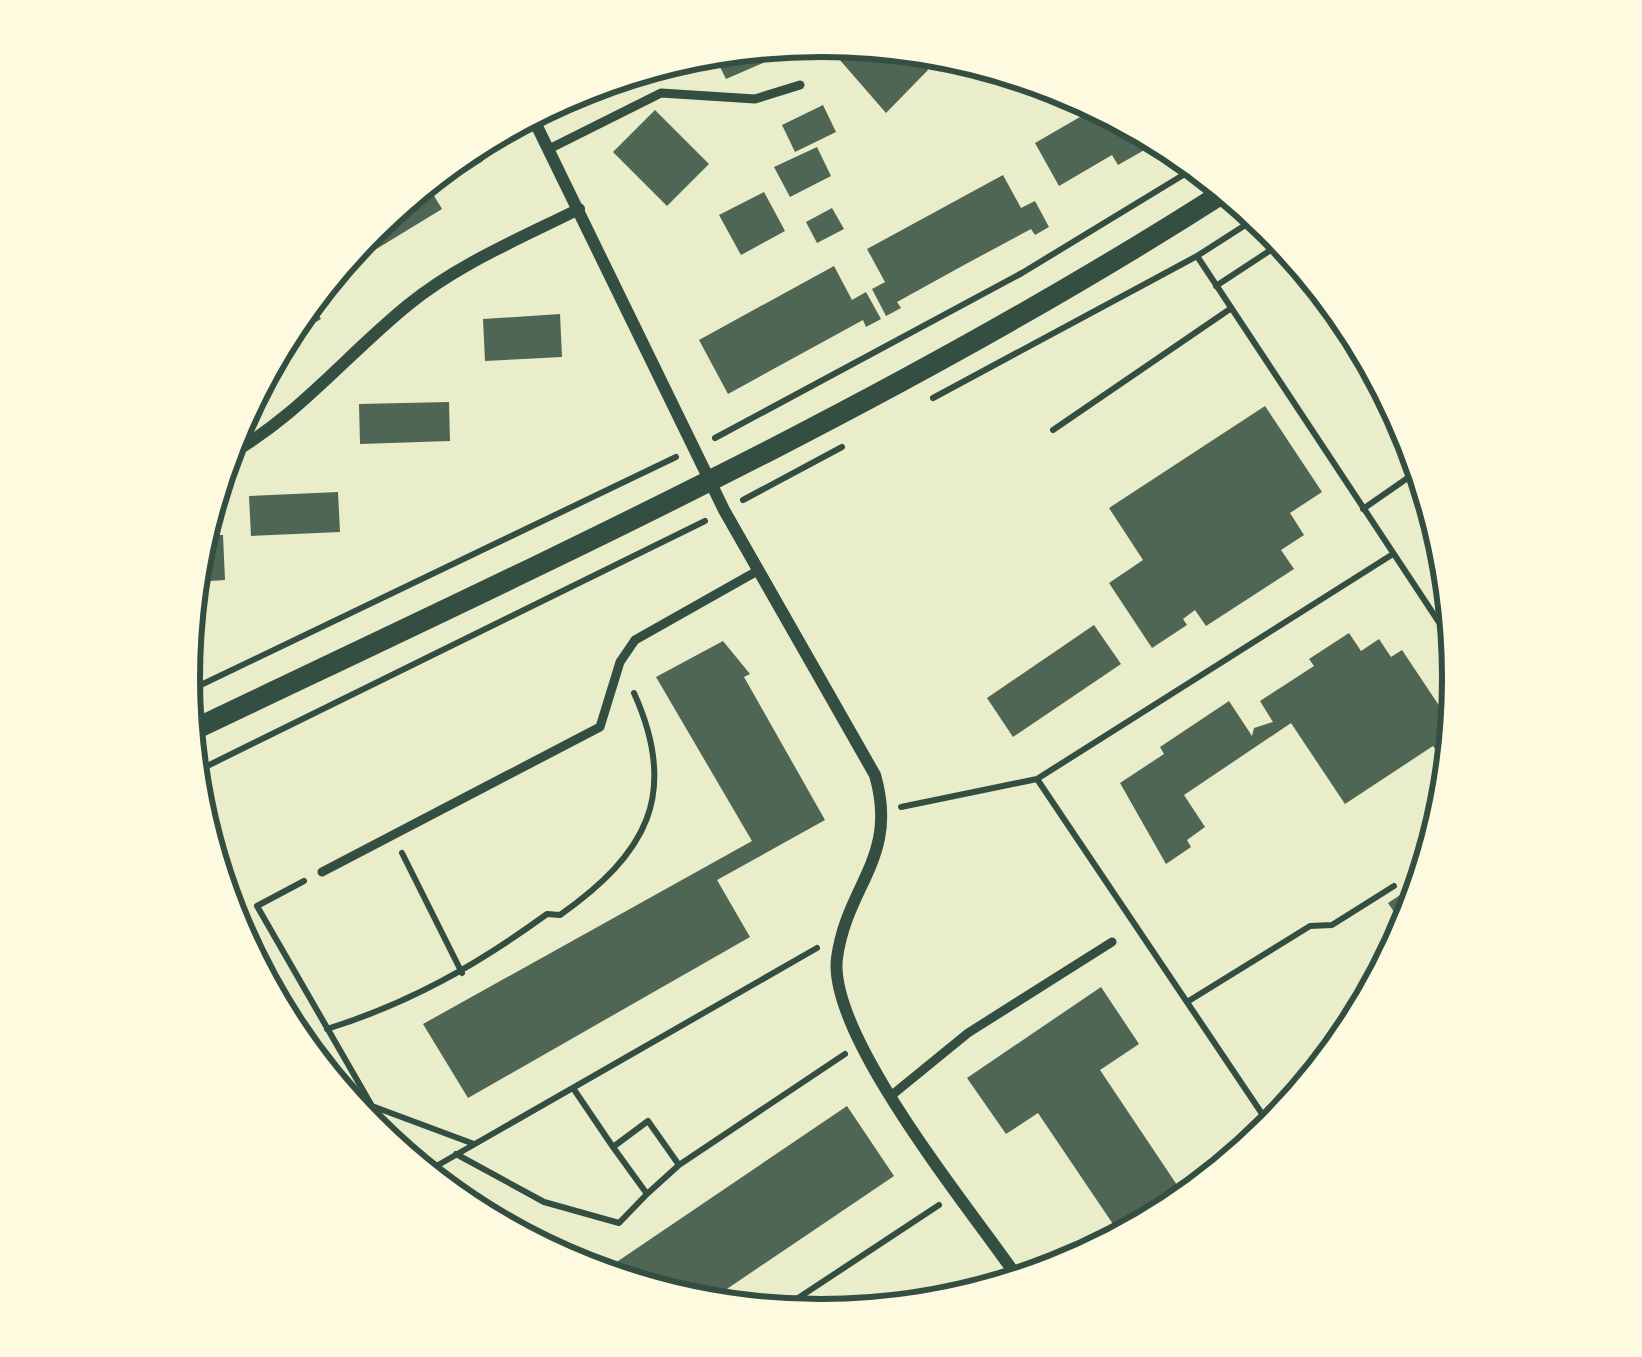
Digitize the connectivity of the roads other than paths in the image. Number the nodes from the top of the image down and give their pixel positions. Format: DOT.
graph roads {
  1 [pos="800,86"];
  2 [pos="538,125"];
  3 [pos="549,149"];
  4 [pos="1215,198"];
  5 [pos="578,209"];
  6 [pos="245,447"];
  7 [pos="709,481"];
  8 [pos="759,570"];
  9 [pos="202,726"];
  10 [pos="322,872"];
  11 [pos="1112,942"];
  12 [pos="892,1095"];
  13 [pos="1012,1270"];
  1 -- 3 [label="lane"];
  2 -- 3 [label="street"];
  3 -- 5 [label="street"];
  4 -- 7 [label="street"];
  5 -- 6 [label="street"];
  5 -- 7 [label="street"];
  7 -- 8 [label="street"];
  7 -- 9 [label="street"];
  8 -- 10 [label="lane"];
  8 -- 12 [label="street"];
  11 -- 12 [label="lane"];
  12 -- 13 [label="street"];
}
